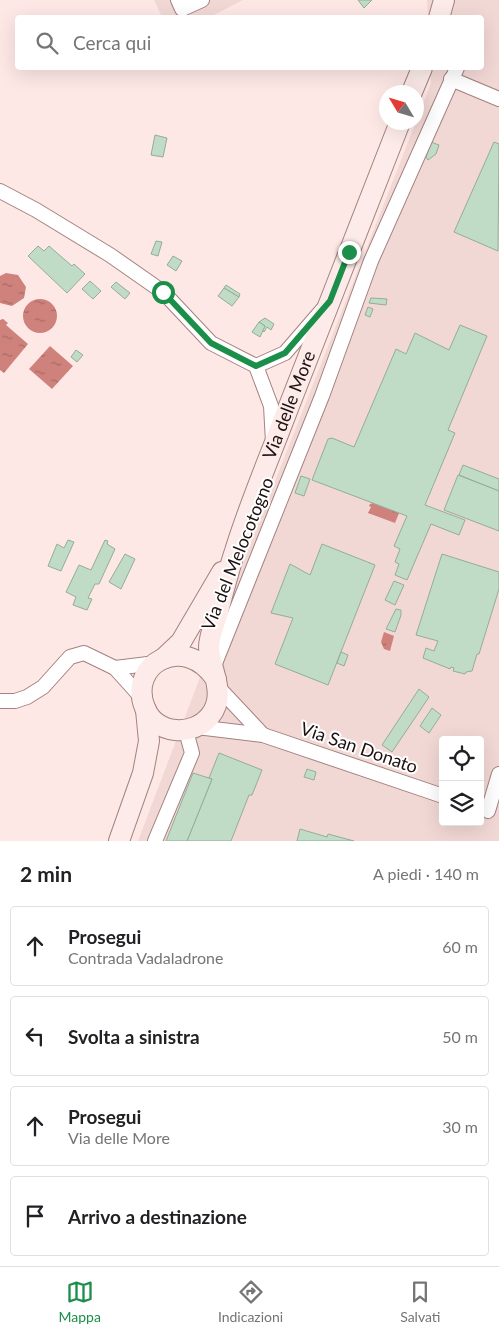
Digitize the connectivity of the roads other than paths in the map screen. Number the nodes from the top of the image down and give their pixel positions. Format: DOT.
graph roads {
  1 [pos="178,0"];
  2 [pos="202,0"];
  3 [pos="444,0"];
  4 [pos="440,15"];
  5 [pos="421,70"];
  6 [pos="454,73"];
  7 [pos="415,85"];
  8 [pos="499,99"];
  9 [pos="397,130"];
  10 [pos="0,191"];
  11 [pos="330,301"];
  12 [pos="256,366"];
  13 [pos="273,448"];
  14 [pos="235,549"];
  15 [pos="159,661"];
  16 [pos="115,668"];
  17 [pos="215,677"];
  18 [pos="0,701"];
  19 [pos="144,704"];
  20 [pos="186,730"];
  21 [pos="263,735"];
  22 [pos="143,773"];
  23 [pos="499,774"];
  24 [pos="439,795"];
  25 [pos="489,811"];
  26 [pos="119,841"];
  27 [pos="155,841"];
  1 -- 2 [label="street"];
  3 -- 4 [label="main road"];
  5 -- 7 [label="main road"];
  6 -- 8 [label="street"];
  6 -- 17 [label="street, Via del Melocotogno"];
  9 -- 11 [label="main road, Via delle More"];
  10 -- 12 [label="street"];
  11 -- 12 [label="street"];
  11 -- 13 [label="main road, Via delle More"];
  12 -- 13 [label="street"];
  13 -- 14 [label="main road, Via delle More"];
  14 -- 15 [label="main road"];
  14 -- 17 [label="main road"];
  15 -- 16 [label="street"];
  15 -- 17 [label="main road"];
  15 -- 19 [label="main road"];
  16 -- 18 [label="street"];
  16 -- 19 [label="street"];
  17 -- 20 [label="main road"];
  17 -- 21 [label="street"];
  19 -- 20 [label="main road"];
  19 -- 22 [label="main road"];
  20 -- 21 [label="street, Via San Donato"];
  20 -- 22 [label="main road"];
  20 -- 27 [label="street"];
  21 -- 24 [label="street, Via San Donato"];
  22 -- 26 [label="main road"];
  23 -- 25 [label="street"];
}
